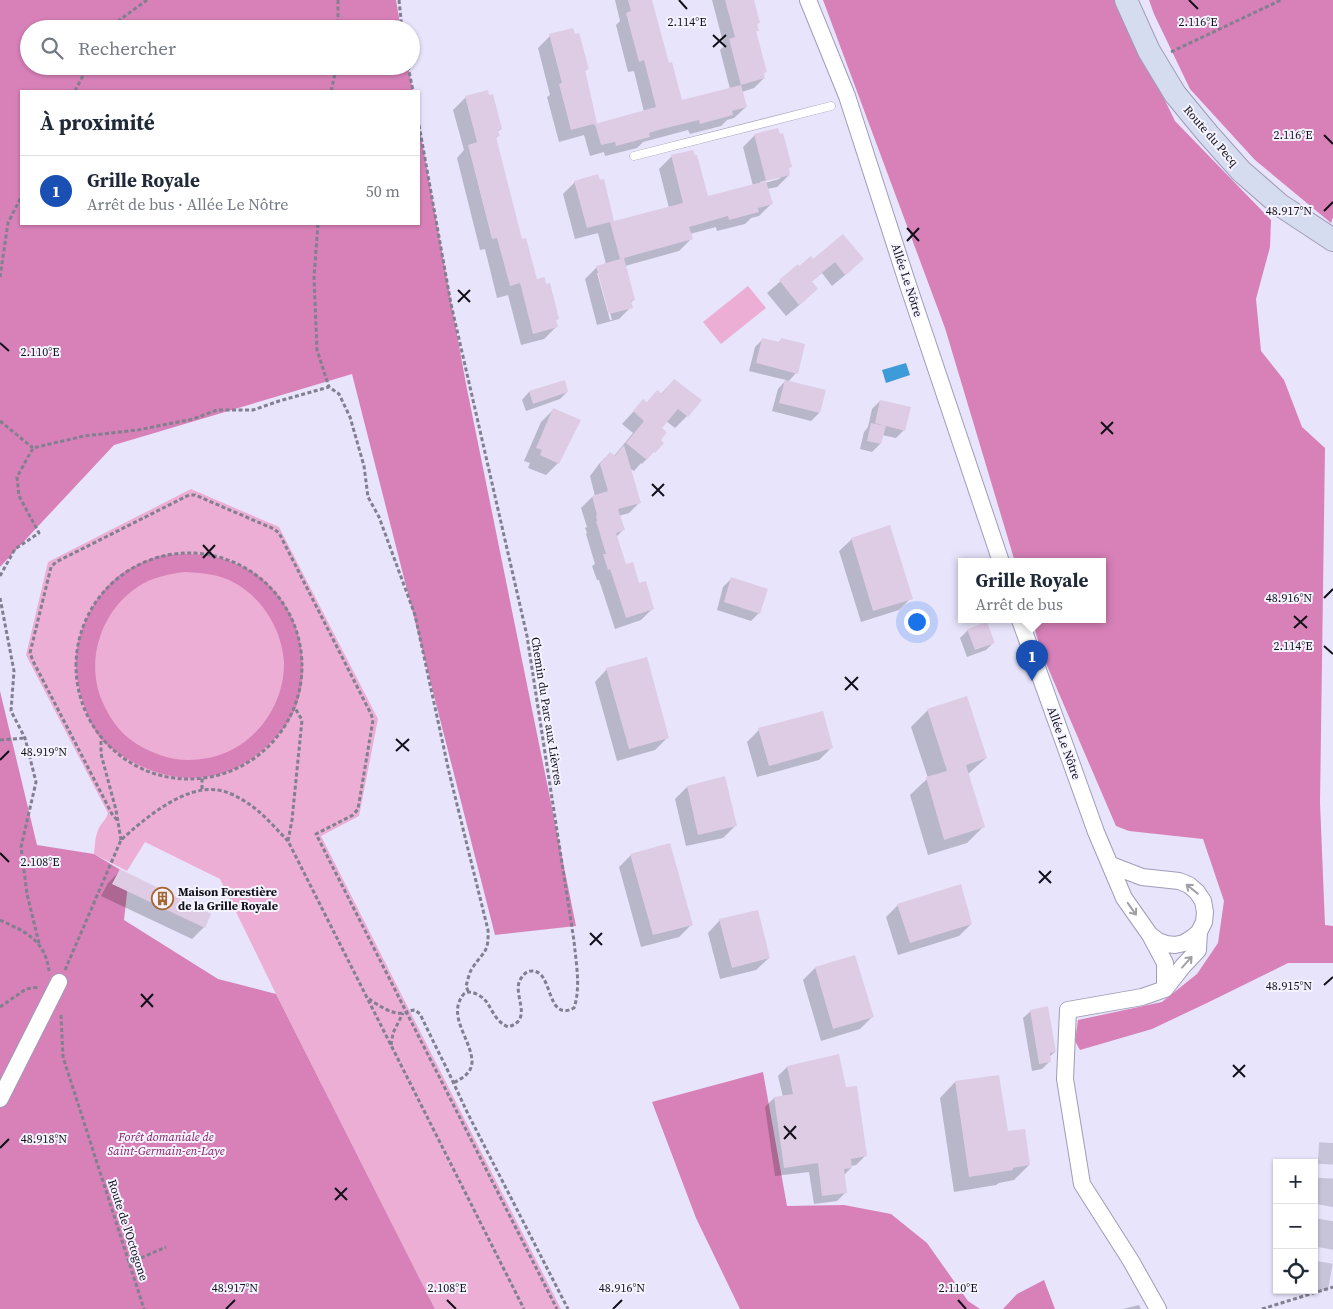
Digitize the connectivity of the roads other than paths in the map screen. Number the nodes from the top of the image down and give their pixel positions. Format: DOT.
graph roads {
  1 [pos="808,0"];
  2 [pos="1126,0"];
  3 [pos="831,106"];
  4 [pos="634,156"];
  5 [pos="1333,240"];
  6 [pos="1000,558"];
  7 [pos="1021,623"];
  8 [pos="1111,865"];
  9 [pos="1199,932"];
  10 [pos="1150,935"];
  11 [pos="51,982"];
  12 [pos="1164,989"];
  13 [pos="0,1099"];
  14 [pos="1158,1309"];
  1 -- 6 [label="street, Allée Le Nôtre"];
  2 -- 5 [label="main road, Route du Pecq"];
  3 -- 4 [label="lane"];
  7 -- 8 [label="street, Allée Le Nôtre"];
  9 -- 8 [label="street, one-way"];
  8 -- 10 [label="street, Allée Le Nôtre, one-way"];
  9 -- 10 [label="street"];
  12 -- 9 [label="street, one-way"];
  10 -- 12 [label="street, Allée Le Nôtre"];
  11 -- 13 [label="street"];
  12 -- 14 [label="street"];
}
